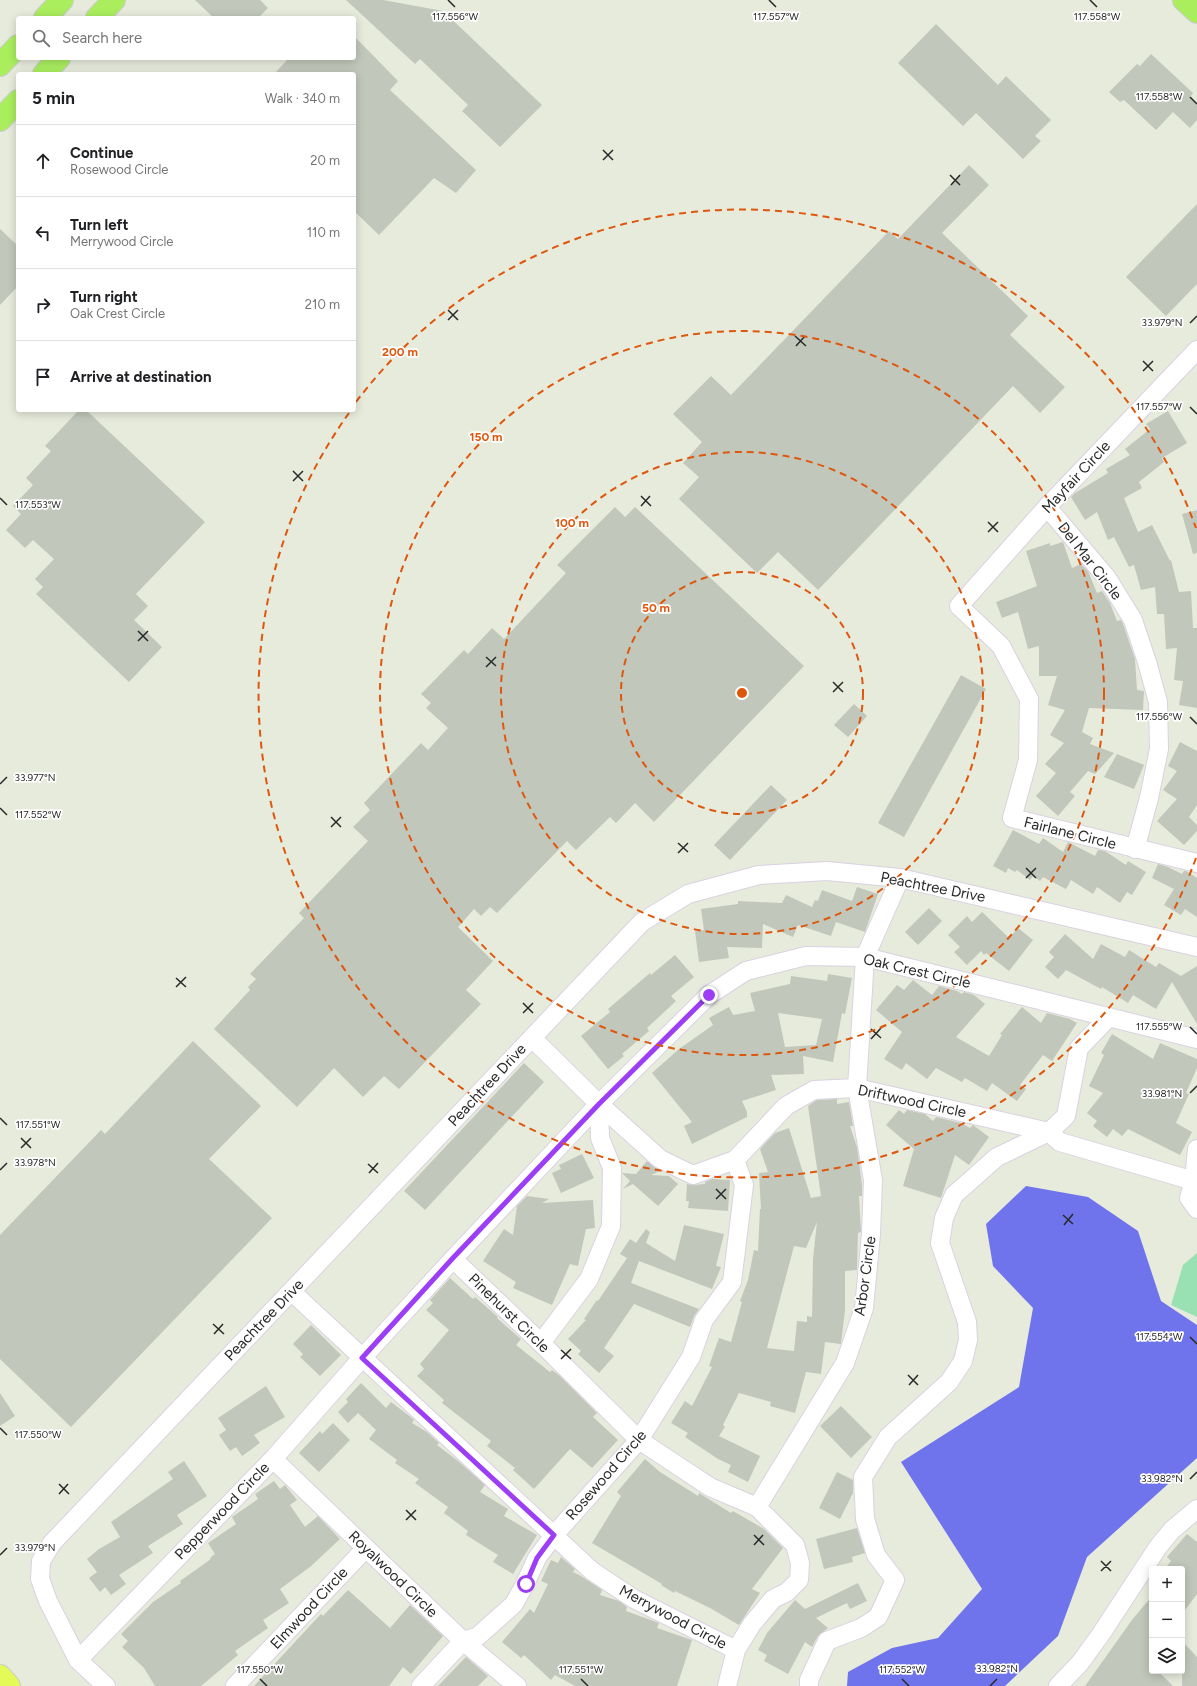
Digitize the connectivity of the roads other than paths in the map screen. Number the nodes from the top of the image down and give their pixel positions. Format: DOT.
graph roads {
  1 [pos="62,0"];
  2 [pos="114,0"];
  3 [pos="1184,0"];
  4 [pos="1197,12"];
  5 [pos="47,16"];
  6 [pos="99,16"];
  7 [pos="16,48"];
  8 [pos="57,60"];
  9 [pos="0,65"];
  10 [pos="46,72"];
  11 [pos="16,103"];
  12 [pos="0,120"];
  13 [pos="1197,350"];
  14 [pos="1047,507"];
  15 [pos="959,606"];
  16 [pos="1135,849"];
  17 [pos="1197,864"];
  18 [pos="900,878"];
  19 [pos="1197,947"];
  20 [pos="865,957"];
  21 [pos="1109,1018"];
  22 [pos="532,1038"];
  23 [pos="1197,1039"];
  24 [pos="857,1088"];
  25 [pos="599,1104"];
  26 [pos="1048,1132"];
  27 [pos="1197,1148"];
  28 [pos="735,1160"];
  29 [pos="1194,1181"];
  30 [pos="1197,1209"];
  31 [pos="452,1259"];
  32 [pos="292,1292"];
  33 [pos="541,1343"];
  34 [pos="362,1358"];
  35 [pos="639,1440"];
  36 [pos="273,1459"];
  37 [pos="757,1507"];
  38 [pos="1197,1509"];
  39 [pos="554,1535"];
  40 [pos="366,1548"];
  41 [pos="463,1641"];
  42 [pos="736,1650"];
  43 [pos="78,1660"];
  44 [pos="0,1676"];
  45 [pos="9,1686"];
  46 [pos="106,1686"];
  47 [pos="236,1686"];
  48 [pos="421,1686"];
  49 [pos="517,1686"];
  50 [pos="727,1686"];
  51 [pos="809,1686"];
  52 [pos="1058,1686"];
  1 -- 5 [label="main road"];
  2 -- 6 [label="main road"];
  3 -- 4 [label="main road"];
  7 -- 9 [label="main road"];
  8 -- 10 [label="main road"];
  11 -- 12 [label="main road"];
  13 -- 14 [label="street, Mayfair Circle"];
  14 -- 15 [label="street, Mayfair Circle"];
  14 -- 16 [label="street, Del Mar Circle"];
  15 -- 16 [label="street, Fairlane Circle"];
  16 -- 17 [label="street, Fairlane Circle"];
  18 -- 19 [label="street, Peachtree Drive"];
  18 -- 20 [label="street, Arbor Circle"];
  18 -- 22 [label="street, Peachtree Drive"];
  20 -- 21 [label="street, Oak Crest Circle"];
  20 -- 24 [label="street, Arbor Circle"];
  20 -- 25 [label="street, Oak Crest Circle"];
  21 -- 23 [label="street, Oak Crest Circle"];
  21 -- 26 [label="street"];
  22 -- 25 [label="street, Driftwood Circle"];
  22 -- 32 [label="street, Peachtree Drive"];
  24 -- 26 [label="street, Driftwood Circle"];
  24 -- 28 [label="street, Driftwood Circle"];
  24 -- 37 [label="street, Arbor Circle"];
  25 -- 28 [label="street, Driftwood Circle"];
  25 -- 31 [label="street, Oak Crest Circle"];
  25 -- 33 [label="street"];
  26 -- 29 [label="street, Driftwood Circle"];
  26 -- 51 [label="street"];
  27 -- 29 [label="street"];
  28 -- 35 [label="street, Rosewood Circle"];
  29 -- 30 [label="street"];
  31 -- 33 [label="street, Pinehurst Circle"];
  31 -- 34 [label="street, Oak Crest Circle"];
  32 -- 34 [label="street, Merrywood Circle"];
  32 -- 43 [label="street, Peachtree Drive"];
  33 -- 35 [label="street, Pinehurst Circle"];
  34 -- 36 [label="street, Pepperwood Circle"];
  34 -- 39 [label="street, Merrywood Circle"];
  35 -- 37 [label="street, Pinehurst Circle"];
  35 -- 39 [label="street, Rosewood Circle"];
  36 -- 40 [label="street, Royalwood Circle"];
  36 -- 43 [label="street, Pepperwood Circle"];
  37 -- 42 [label="street"];
  38 -- 52 [label="street"];
  39 -- 41 [label="street, Rosewood Circle"];
  39 -- 42 [label="street, Merrywood Circle"];
  40 -- 41 [label="street, Royalwood Circle"];
  40 -- 47 [label="street, Elmwood Circle"];
  41 -- 48 [label="street, Rosewood Circle"];
  41 -- 49 [label="street, Royalwood Circle"];
  42 -- 50 [label="street"];
  43 -- 46 [label="street, Peachtree Drive"];
  44 -- 45 [label="highway"];
}
